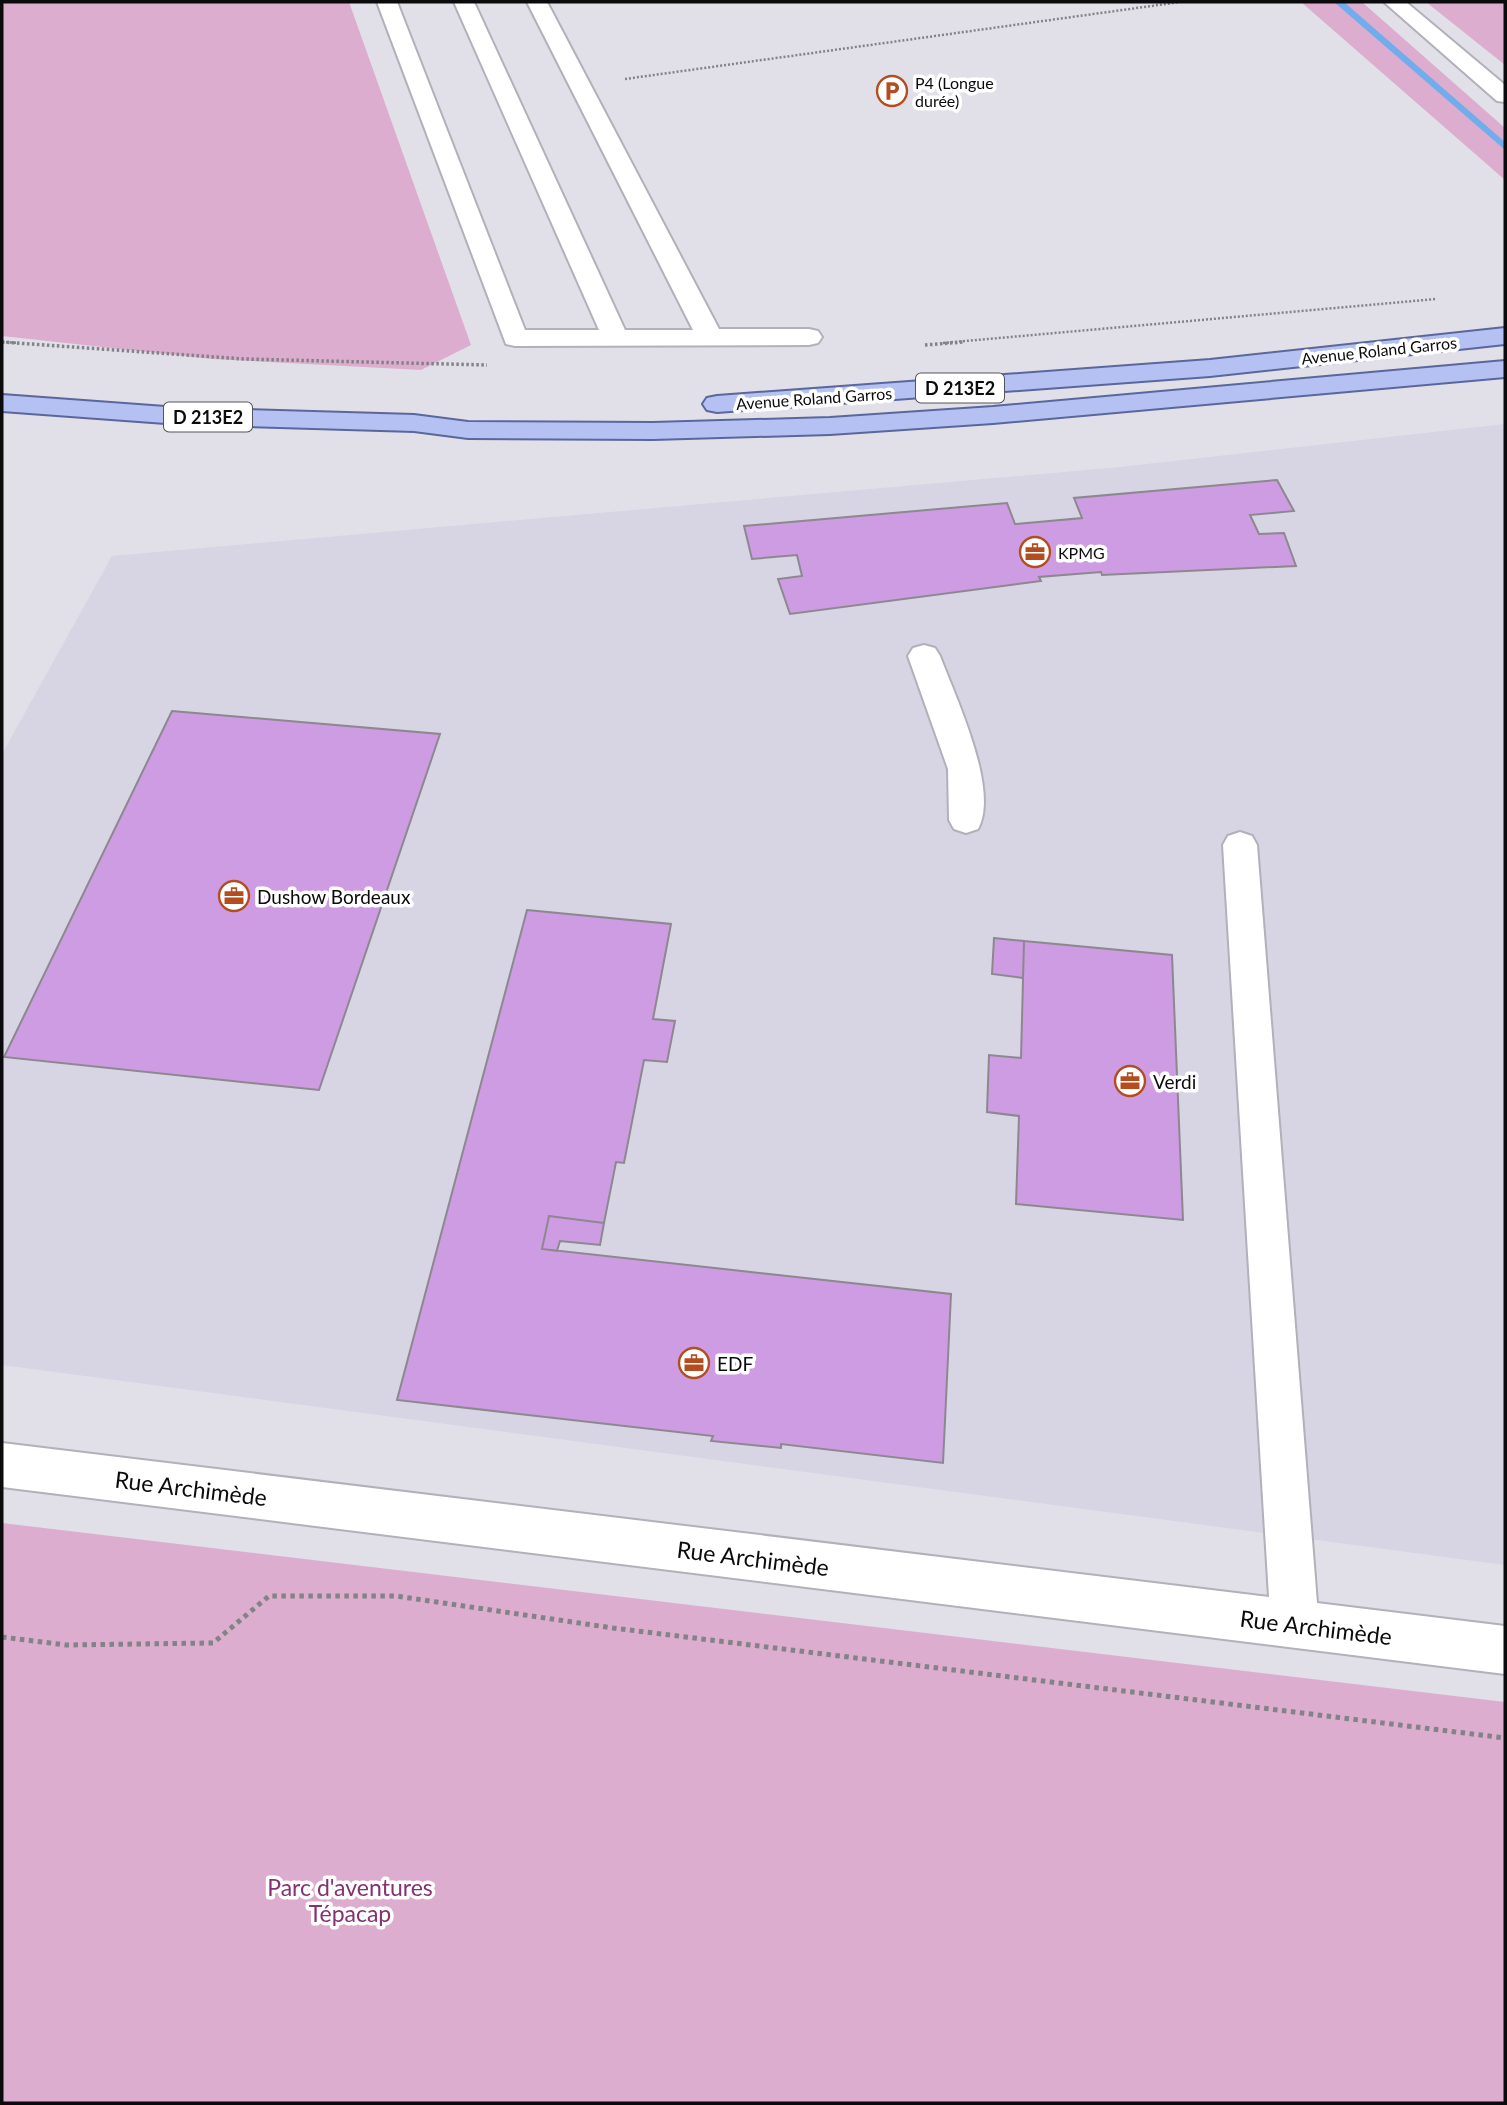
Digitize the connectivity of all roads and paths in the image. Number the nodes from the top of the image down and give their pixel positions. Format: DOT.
graph roads {
  1 [pos="387,2"];
  2 [pos="464,2"];
  3 [pos="537,2"];
  4 [pos="1180,2"];
  5 [pos="1394,2"];
  6 [pos="580,85"];
  7 [pos="1505,96"];
  8 [pos="1505,336"];
  9 [pos="808,337"];
  10 [pos="616,338"];
  11 [pos="710,338"];
  12 [pos="1505,369"];
  13 [pos="2,404"];
  14 [pos="414,423"];
  15 [pos="924,656"];
  16 [pos="966,820"];
  17 [pos="1240,845"];
  18 [pos="2,1465"];
  19 [pos="1295,1625"];
  20 [pos="2,1637"];
  21 [pos="1505,1650"];
  22 [pos="1505,1738"];
  1 -- 10 [label="street"];
  2 -- 10 [label="street"];
  3 -- 6 [label="street"];
  4 -- 6 [label="path"];
  5 -- 7 [label="street"];
  6 -- 11 [label="street"];
  8 -- 14 [label="main road, Avenue Roland Garros / D 213E2"];
  9 -- 11 [label="street"];
  10 -- 11 [label="street"];
  12 -- 14 [label="main road, Avenue Roland Garros / D 213E2"];
  13 -- 14 [label="main road, Avenue Roland Garros / D 213E2"];
  15 -- 16 [label="street"];
  17 -- 19 [label="street"];
  18 -- 19 [label="street, Rue Archimède"];
  19 -- 21 [label="street, Rue Archimède"];
  20 -- 22 [label="path"];
}
